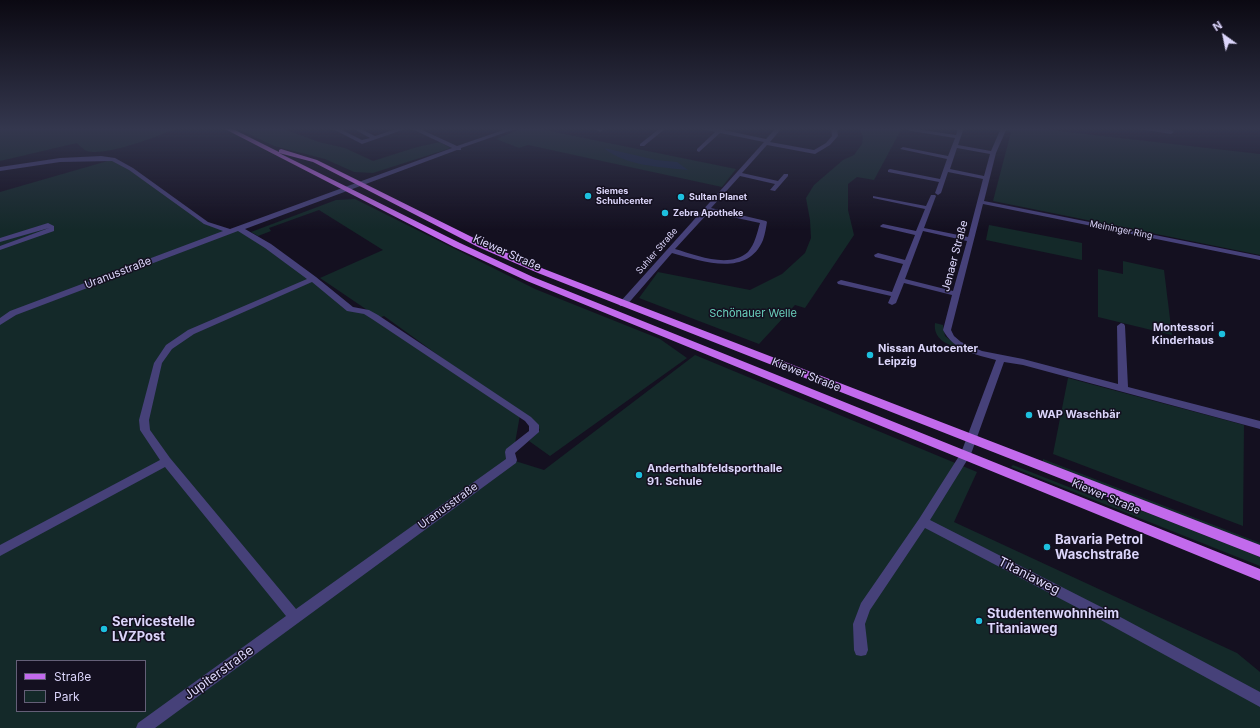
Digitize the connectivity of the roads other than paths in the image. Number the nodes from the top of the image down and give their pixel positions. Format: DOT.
graph roads {
  1 [pos="47,162"];
  2 [pos="118,162"];
  3 [pos="294,162"];
  4 [pos="317,162"];
  5 [pos="416,162"];
  6 [pos="749,162"];
  7 [pos="949,162"];
  8 [pos="991,162"];
  9 [pos="0,169"];
  10 [pos="946,170"];
  11 [pos="890,171"];
  12 [pos="738,174"];
  13 [pos="786,175"];
  14 [pos="987,178"];
  15 [pos="942,181"];
  16 [pos="361,183"];
  17 [pos="779,183"];
  18 [pos="348,188"];
  19 [pos="773,190"];
  20 [pos="875,197"];
  21 [pos="981,202"];
  22 [pos="928,208"];
  23 [pos="706,209"];
  24 [pos="883,226"];
  25 [pos="239,229"];
  26 [pos="230,230"];
  27 [pos="920,231"];
  28 [pos="0,240"];
  29 [pos="971,240"];
  30 [pos="0,248"];
  31 [pos="670,250"];
  32 [pos="878,255"];
  33 [pos="1260,258"];
  34 [pos="907,263"];
  35 [pos="313,279"];
  36 [pos="901,280"];
  37 [pos="841,282"];
  38 [pos="957,294"];
  39 [pos="895,295"];
  40 [pos="892,303"];
  41 [pos="623,304"];
  42 [pos="0,322"];
  43 [pos="1121,326"];
  44 [pos="1001,359"];
  45 [pos="1123,390"];
  46 [pos="1260,425"];
  47 [pos="972,438"];
  48 [pos="966,454"];
  49 [pos="166,461"];
  50 [pos="923,522"];
  51 [pos="0,551"];
  52 [pos="1260,552"];
  53 [pos="1260,575"];
  54 [pos="295,617"];
  55 [pos="861,650"];
  56 [pos="1260,700"];
  57 [pos="143,728"];
  1 -- 9 [label="street"];
  2 -- 26 [label="street"];
  3 -- 18 [label="main road, Kiewer Straße"];
  4 -- 16 [label="main road, Kiewer Straße"];
  5 -- 16 [label="street"];
  6 -- 12 [label="street, Suhler Straße"];
  7 -- 10 [label="street"];
  8 -- 14 [label="street, Jenaer Straße"];
  10 -- 14 [label="street"];
  10 -- 15 [label="street"];
  11 -- 15 [label="street"];
  12 -- 17 [label="street"];
  12 -- 23 [label="street, Suhler Straße"];
  13 -- 17 [label="street"];
  14 -- 21 [label="street, Jenaer Straße"];
  15 -- 22 [label="street"];
  16 -- 18 [label="street"];
  16 -- 41 [label="main road, Kiewer Straße"];
  17 -- 19 [label="street"];
  18 -- 25 [label="street, Uranusstraße"];
  18 -- 48 [label="main road, Kiewer Straße"];
  20 -- 22 [label="street"];
  21 -- 29 [label="street, Jenaer Straße"];
  21 -- 33 [label="street, Meininger Ring"];
  22 -- 27 [label="street"];
  23 -- 31 [label="street, Suhler Straße"];
  23 -- 31 [label="street"];
  24 -- 27 [label="street"];
  25 -- 26 [label="street, Uranusstraße"];
  25 -- 35 [label="street, Uranusstraße"];
  26 -- 42 [label="street, Uranusstraße"];
  27 -- 29 [label="street"];
  27 -- 34 [label="street"];
  28 -- 30 [label="street"];
  29 -- 38 [label="street, Jenaer Straße"];
  31 -- 41 [label="street, Suhler Straße"];
  32 -- 34 [label="street"];
  34 -- 36 [label="street"];
  35 -- 49 [label="street"];
  35 -- 54 [label="street, Uranusstraße"];
  36 -- 38 [label="street"];
  36 -- 39 [label="street"];
  37 -- 39 [label="street"];
  38 -- 44 [label="street, Jenaer Straße"];
  39 -- 40 [label="street"];
  41 -- 47 [label="main road, Kiewer Straße"];
  43 -- 45 [label="street"];
  44 -- 45 [label="street"];
  44 -- 47 [label="street"];
  45 -- 46 [label="street"];
  47 -- 48 [label="street"];
  47 -- 52 [label="main road, Kiewer Straße"];
  48 -- 50 [label="street"];
  48 -- 53 [label="main road, Kiewer Straße"];
  49 -- 51 [label="street"];
  49 -- 54 [label="street"];
  50 -- 55 [label="street"];
  50 -- 56 [label="street, Titaniaweg"];
  54 -- 57 [label="street, Jupiterstraße"];
}
